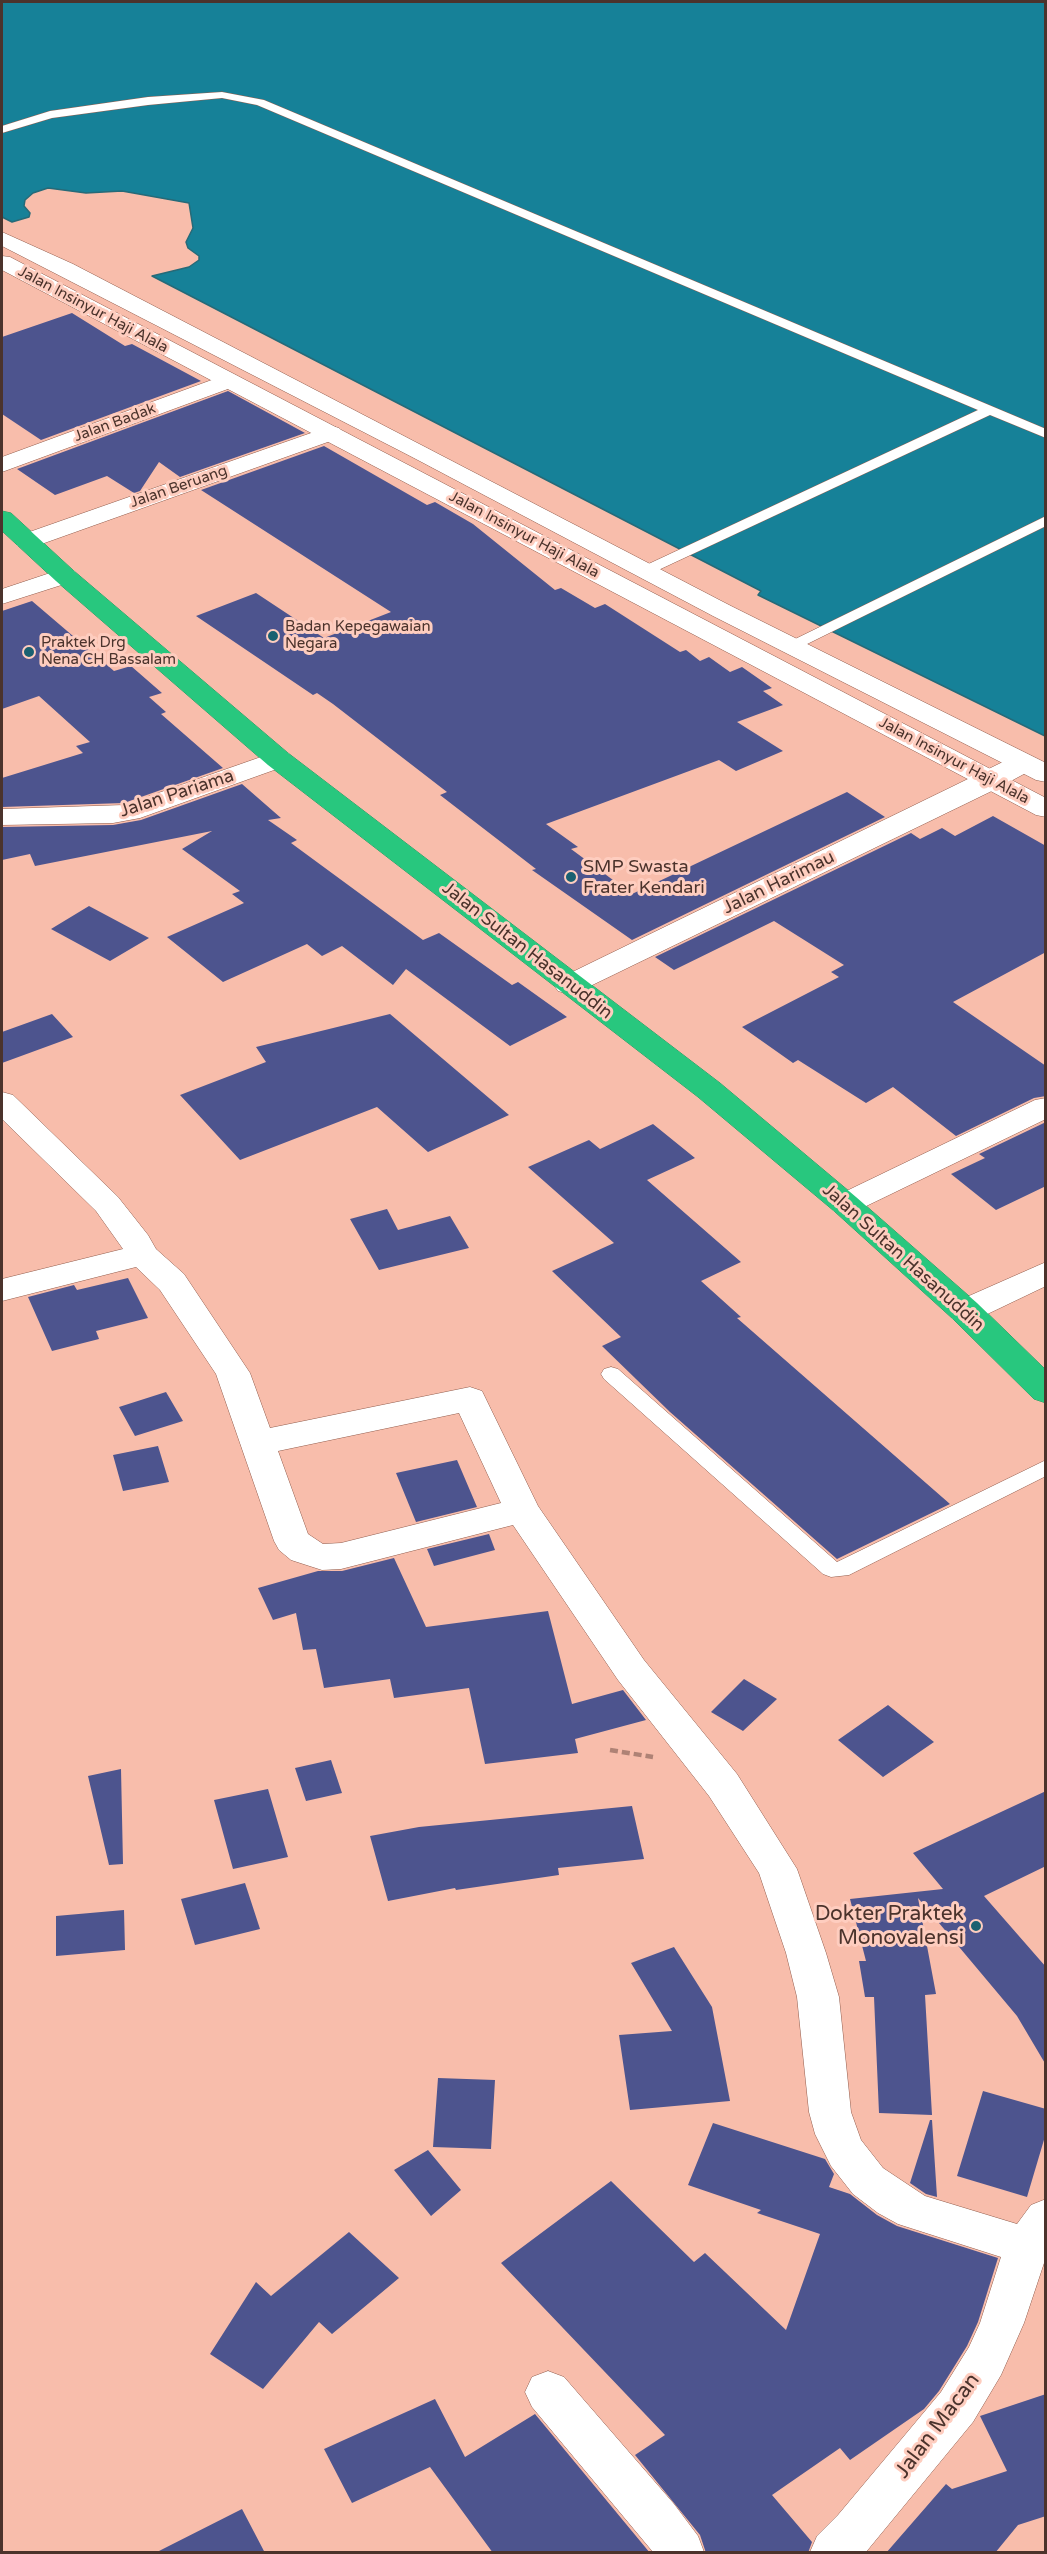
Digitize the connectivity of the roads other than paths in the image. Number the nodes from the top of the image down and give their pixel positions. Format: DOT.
graph roads {
  1 [pos="2,130"];
  2 [pos="2,238"];
  3 [pos="2,262"];
  4 [pos="228,381"];
  5 [pos="990,410"];
  6 [pos="331,433"];
  7 [pos="1046,434"];
  8 [pos="2,465"];
  9 [pos="2,518"];
  10 [pos="1046,520"];
  11 [pos="27,541"];
  12 [pos="647,570"];
  13 [pos="65,576"];
  14 [pos="2,597"];
  15 [pos="792,646"];
  16 [pos="278,759"];
  17 [pos="1034,769"];
  18 [pos="990,781"];
  19 [pos="1046,809"];
  20 [pos="2,817"];
  21 [pos="569,984"];
  22 [pos="2,1102"];
  23 [pos="1046,1107"];
  24 [pos="845,1204"];
  25 [pos="142,1255"];
  26 [pos="1046,1273"];
  27 [pos="2,1290"];
  28 [pos="965,1311"];
  29 [pos="611,1374"];
  30 [pos="1046,1391"];
  31 [pos="258,1443"];
  32 [pos="1046,1467"];
  33 [pos="522,1510"];
  34 [pos="1036,2232"];
  35 [pos="548,2391"];
  36 [pos="681,2553"];
  37 [pos="834,2553"];
  1 -- 5 [label="lane"];
  2 -- 12 [label="street, Jalan Insinyur Haji Alala"];
  3 -- 4 [label="street, Jalan Insinyur Haji Alala"];
  4 -- 6 [label="street, Jalan Insinyur Haji Alala"];
  4 -- 8 [label="street, Jalan Badak"];
  5 -- 7 [label="lane"];
  5 -- 12 [label="lane"];
  6 -- 11 [label="street, Jalan Beruang"];
  6 -- 18 [label="street, Jalan Insinyur Haji Alala"];
  9 -- 11 [label="highway, Jalan Sultan Hasanuddin"];
  10 -- 15 [label="lane"];
  11 -- 13 [label="highway, Jalan Sultan Hasanuddin"];
  12 -- 15 [label="street, Jalan Insinyur Haji Alala"];
  13 -- 14 [label="street"];
  13 -- 16 [label="highway, Jalan Sultan Hasanuddin"];
  15 -- 17 [label="street, Jalan Insinyur Haji Alala"];
  16 -- 20 [label="street, Jalan Pariama"];
  16 -- 21 [label="highway, Jalan Sultan Hasanuddin"];
  17 -- 18 [label="street, Jalan Harimau"];
  18 -- 19 [label="street, Jalan Insinyur Haji Alala"];
  18 -- 21 [label="street, Jalan Harimau"];
  21 -- 24 [label="highway, Jalan Sultan Hasanuddin"];
  22 -- 25 [label="street"];
  23 -- 24 [label="street"];
  24 -- 28 [label="highway, Jalan Sultan Hasanuddin"];
  25 -- 27 [label="street"];
  25 -- 31 [label="street"];
  26 -- 28 [label="street"];
  28 -- 30 [label="highway, Jalan Sultan Hasanuddin"];
  29 -- 32 [label="lane"];
  31 -- 33 [label="street"];
  31 -- 33 [label="street"];
  33 -- 34 [label="street"];
  34 -- 37 [label="street, Jalan Macan"];
  35 -- 36 [label="street"];
}
